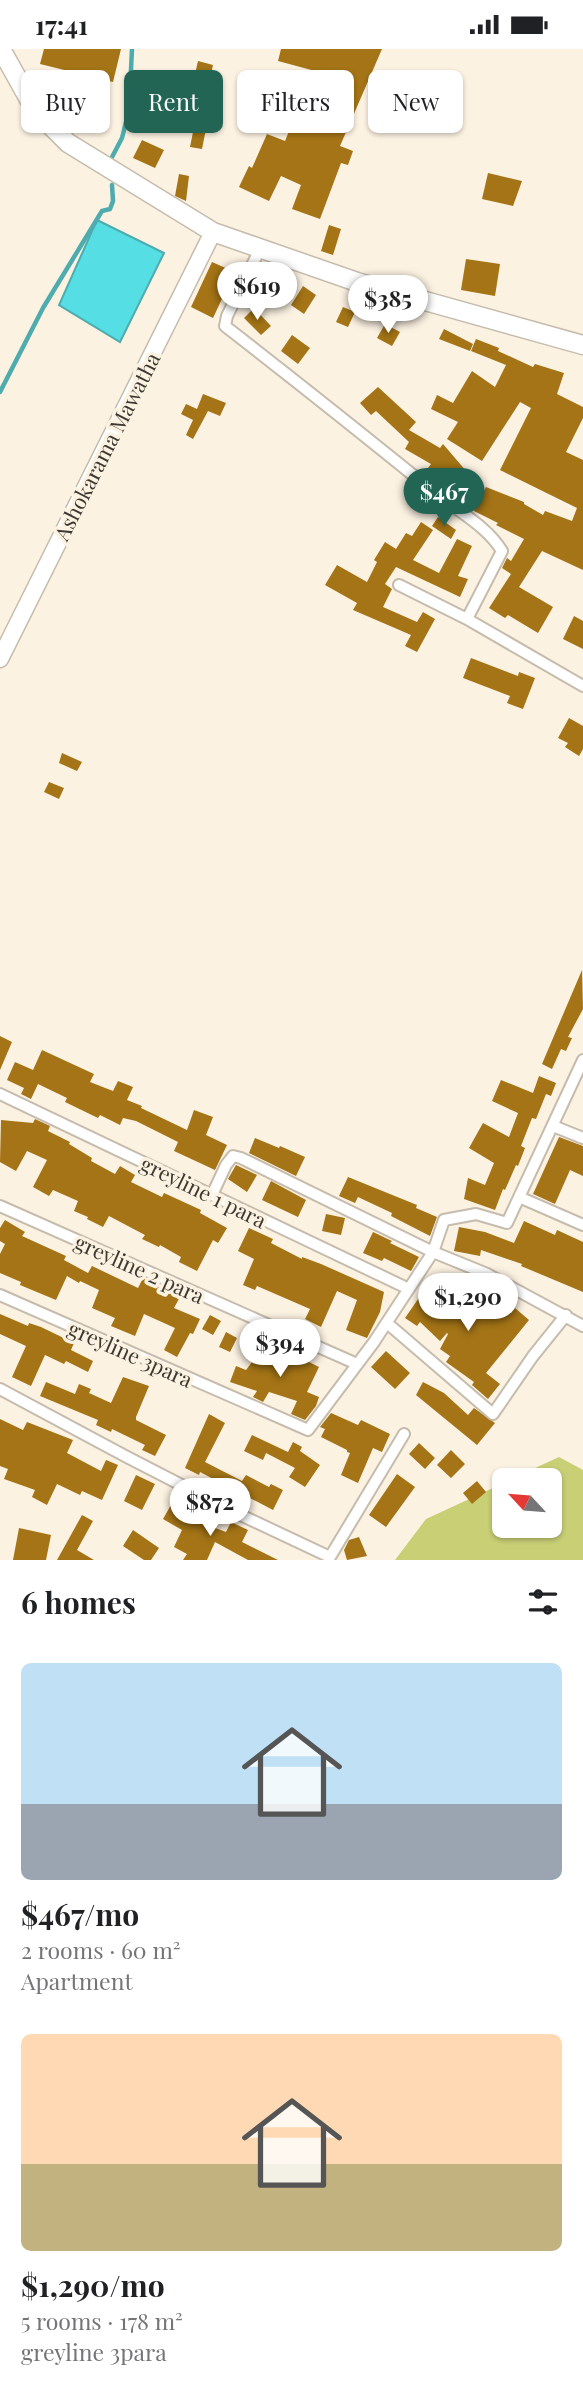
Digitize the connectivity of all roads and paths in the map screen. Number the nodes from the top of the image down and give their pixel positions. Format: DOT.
graph roads {
  1 [pos="1,49"];
  2 [pos="213,232"];
  3 [pos="260,250"];
  4 [pos="583,345"];
  5 [pos="399,585"];
  6 [pos="467,619"];
  7 [pos="0,659"];
  8 [pos="583,686"];
  9 [pos="583,1060"];
  10 [pos="0,1094"];
  11 [pos="552,1126"];
  12 [pos="583,1138"];
  13 [pos="212,1195"];
  14 [pos="519,1197"];
  15 [pos="0,1206"];
  16 [pos="583,1225"];
  17 [pos="433,1252"];
  18 [pos="409,1289"];
  19 [pos="0,1296"];
  20 [pos="566,1315"];
  21 [pos="387,1323"];
  22 [pos="583,1326"];
  23 [pos="357,1364"];
  24 [pos="0,1389"];
  25 [pos="404,1434"];
  1 -- 2 [label="main road"];
  2 -- 3 [label="main road"];
  2 -- 7 [label="street, Ashokarama Mawatha"];
  3 -- 4 [label="main road"];
  3 -- 6 [label="street"];
  5 -- 6 [label="street"];
  6 -- 8 [label="street"];
  9 -- 11 [label="street, greyline 3para"];
  10 -- 13 [label="street, greyline 1 para"];
  11 -- 12 [label="street"];
  11 -- 14 [label="street, greyline 3para"];
  13 -- 17 [label="street"];
  13 -- 18 [label="street, greyline 1 para"];
  14 -- 16 [label="street"];
  14 -- 17 [label="street, greyline 3para"];
  15 -- 23 [label="street, greyline 2 para"];
  17 -- 18 [label="street, greyline 3para"];
  17 -- 20 [label="street"];
  18 -- 21 [label="street, greyline 3para"];
  19 -- 23 [label="street, greyline 3para"];
  20 -- 21 [label="street"];
  20 -- 22 [label="street"];
  21 -- 23 [label="street, greyline 3para"];
  24 -- 25 [label="street"];
}
